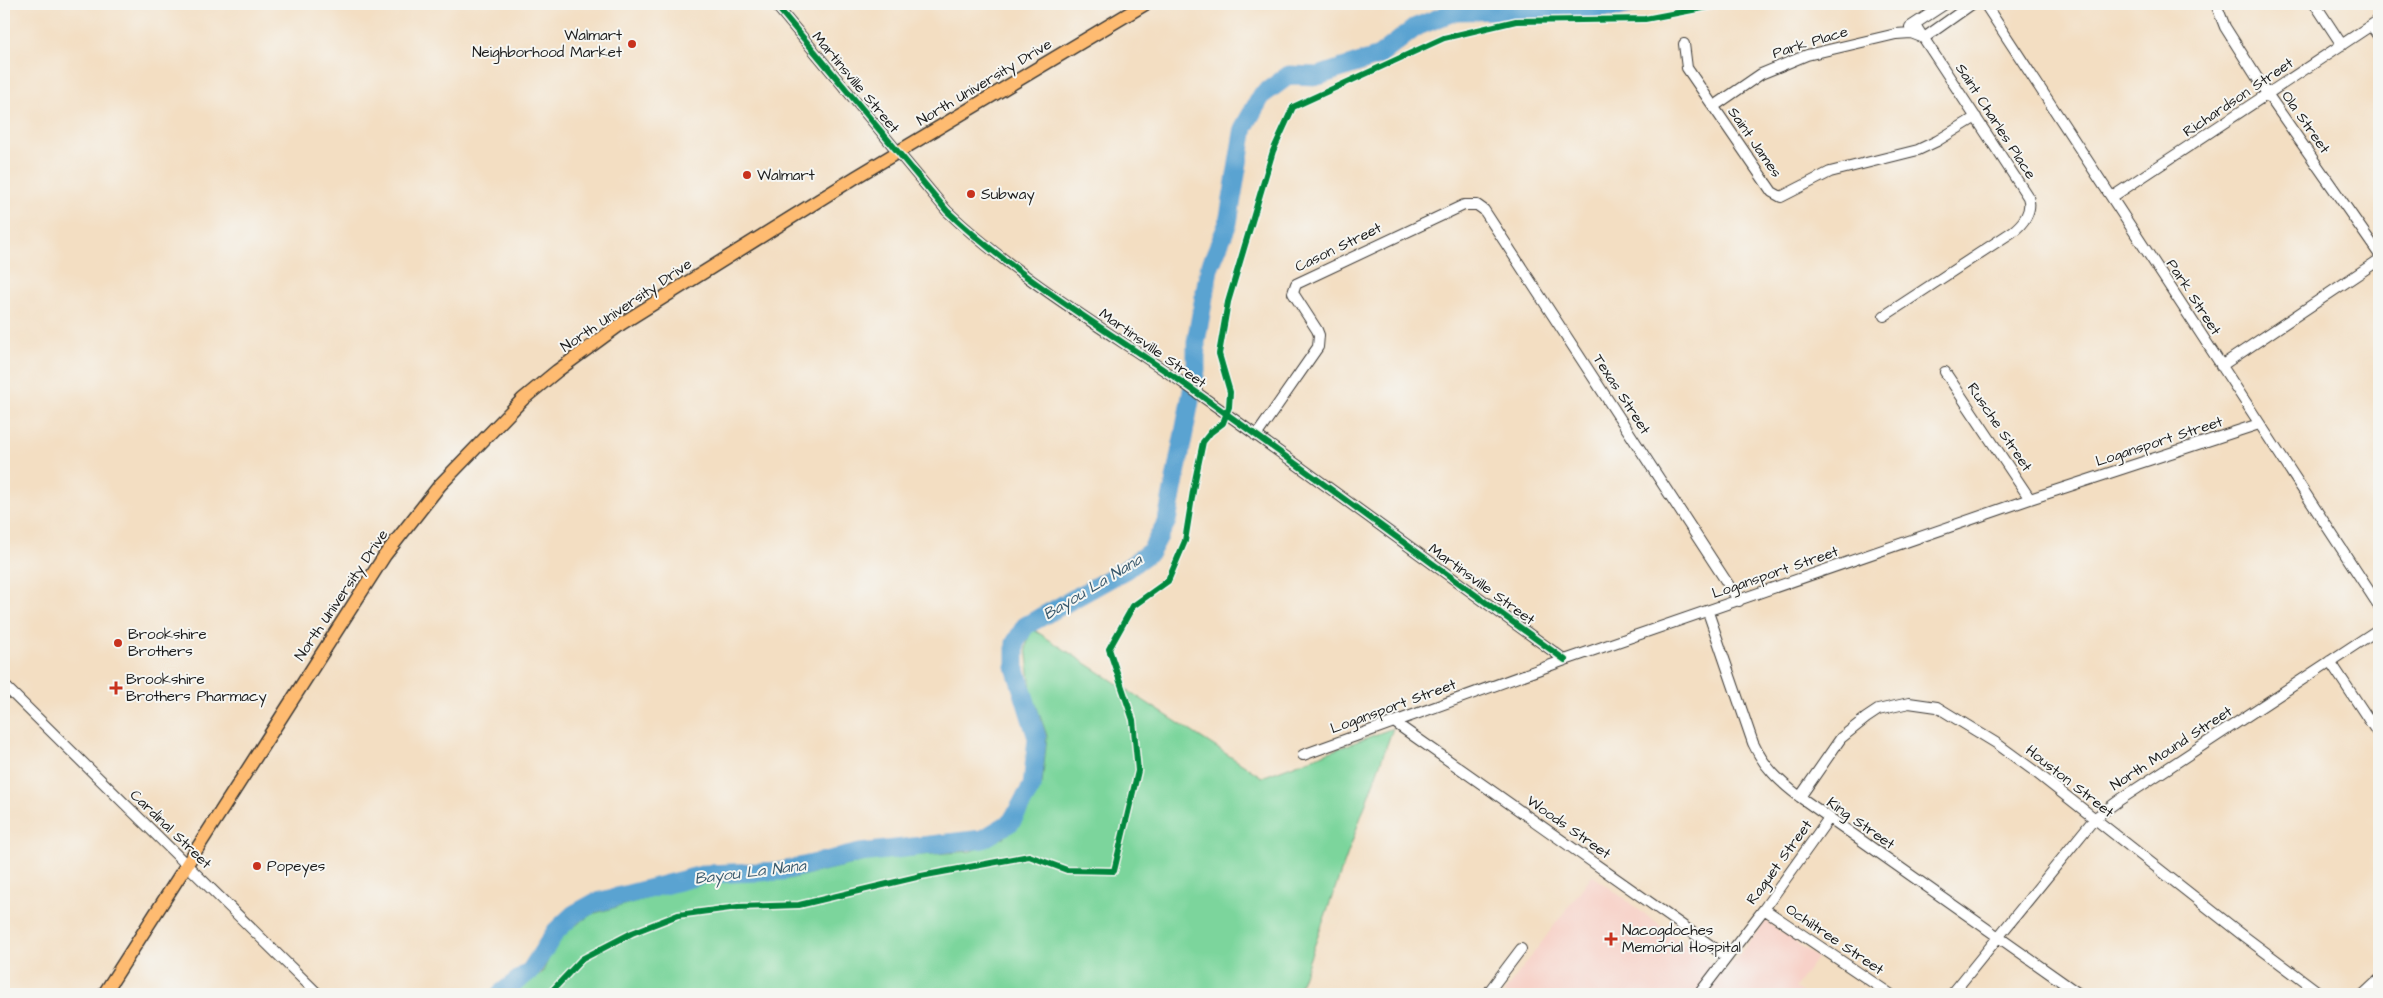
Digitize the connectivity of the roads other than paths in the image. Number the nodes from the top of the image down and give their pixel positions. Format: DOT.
graph roads {
  1 [pos="775,4"];
  2 [pos="1145,4"];
  3 [pos="1945,4"];
  4 [pos="1972,4"];
  5 [pos="1985,4"];
  6 [pos="2216,4"];
  7 [pos="2315,4"];
  8 [pos="2375,23"];
  9 [pos="1915,24"];
  10 [pos="1896,34"];
  11 [pos="1924,38"];
  12 [pos="2379,38"];
  13 [pos="1684,44"];
  14 [pos="2342,45"];
  15 [pos="2268,95"];
  16 [pos="1713,107"];
  17 [pos="1976,117"];
  18 [pos="898,153"];
  19 [pos="2112,197"];
  20 [pos="1477,205"];
  21 [pos="2379,254"];
  22 [pos="2379,260"];
  23 [pos="1884,316"];
  24 [pos="2221,366"];
  25 [pos="1944,372"];
  26 [pos="2259,424"];
  27 [pos="1256,436"];
  28 [pos="2030,499"];
  29 [pos="1739,601"];
  30 [pos="2379,606"];
  31 [pos="1708,612"];
  32 [pos="2379,629"];
  33 [pos="1565,660"];
  34 [pos="2330,661"];
  35 [pos="4,685"];
  36 [pos="1394,722"];
  37 [pos="2379,735"];
  38 [pos="1304,755"];
  39 [pos="1800,797"];
  40 [pos="1828,818"];
  41 [pos="2095,818"];
  42 [pos="186,864"];
  43 [pos="1764,909"];
  44 [pos="1998,938"];
  45 [pos="1521,949"];
  46 [pos="1728,957"];
  47 [pos="2379,980"];
  48 [pos="104,994"];
  49 [pos="318,994"];
  50 [pos="1488,994"];
  51 [pos="1698,994"];
  52 [pos="1890,994"];
  53 [pos="1952,994"];
  54 [pos="2079,994"];
  55 [pos="2321,994"];
  56 [pos="2364,994"];
  1 -- 18 [label="street, Martinsville Street"];
  2 -- 18 [label="main road, North University Drive"];
  3 -- 9 [label="street, Park Place"];
  4 -- 11 [label="street"];
  5 -- 19 [label="street, Park Street"];
  6 -- 15 [label="street, Ola Street"];
  7 -- 14 [label="street"];
  8 -- 12 [label="street"];
  8 -- 14 [label="street, Richardson Street"];
  9 -- 10 [label="street, Park Place"];
  9 -- 11 [label="street, Saint Charles Place"];
  10 -- 11 [label="street, Park Place"];
  10 -- 16 [label="street, Park Place"];
  11 -- 17 [label="street, Saint Charles Place"];
  13 -- 16 [label="street, Saint James"];
  14 -- 15 [label="street, Richardson Street"];
  15 -- 19 [label="street, Richardson Street"];
  15 -- 21 [label="street, Ola Street"];
  16 -- 17 [label="street, Saint James"];
  17 -- 23 [label="street, Saint Charles Place"];
  18 -- 27 [label="street, Martinsville Street"];
  18 -- 42 [label="main road, North University Drive"];
  19 -- 24 [label="street, Park Street"];
  20 -- 27 [label="street, Cason Street"];
  20 -- 29 [label="street, Texas Street"];
  22 -- 24 [label="street"];
  24 -- 26 [label="street, Park Street"];
  25 -- 28 [label="street, Rusche Street"];
  26 -- 28 [label="street, Logansport Street"];
  26 -- 30 [label="street, Park Street"];
  27 -- 33 [label="street, Martinsville Street"];
  28 -- 29 [label="street, Logansport Street"];
  29 -- 31 [label="street, Logansport Street"];
  31 -- 33 [label="street, Logansport Street"];
  31 -- 39 [label="street, King Street"];
  32 -- 34 [label="street, North Mound Street"];
  33 -- 36 [label="street, Logansport Street"];
  34 -- 37 [label="street"];
  34 -- 41 [label="street, North Mound Street"];
  35 -- 42 [label="street, Cardinal Street"];
  36 -- 38 [label="street, Logansport Street"];
  36 -- 46 [label="street, Woods Street"];
  39 -- 40 [label="street, King Street"];
  39 -- 41 [label="street, Houston Street"];
  40 -- 43 [label="street, Raguet Street"];
  40 -- 44 [label="street, King Street"];
  41 -- 44 [label="street, North Mound Street"];
  41 -- 55 [label="street, Houston Street"];
  42 -- 48 [label="main road, North University Drive"];
  42 -- 49 [label="street, Cardinal Street"];
  43 -- 46 [label="street, Raguet Street"];
  43 -- 52 [label="street, Ochiltree Street"];
  44 -- 53 [label="street, North Mound Street"];
  44 -- 54 [label="street, King Street"];
  45 -- 50 [label="street"];
  46 -- 51 [label="street, Raguet Street"];
  47 -- 56 [label="street"];
}
